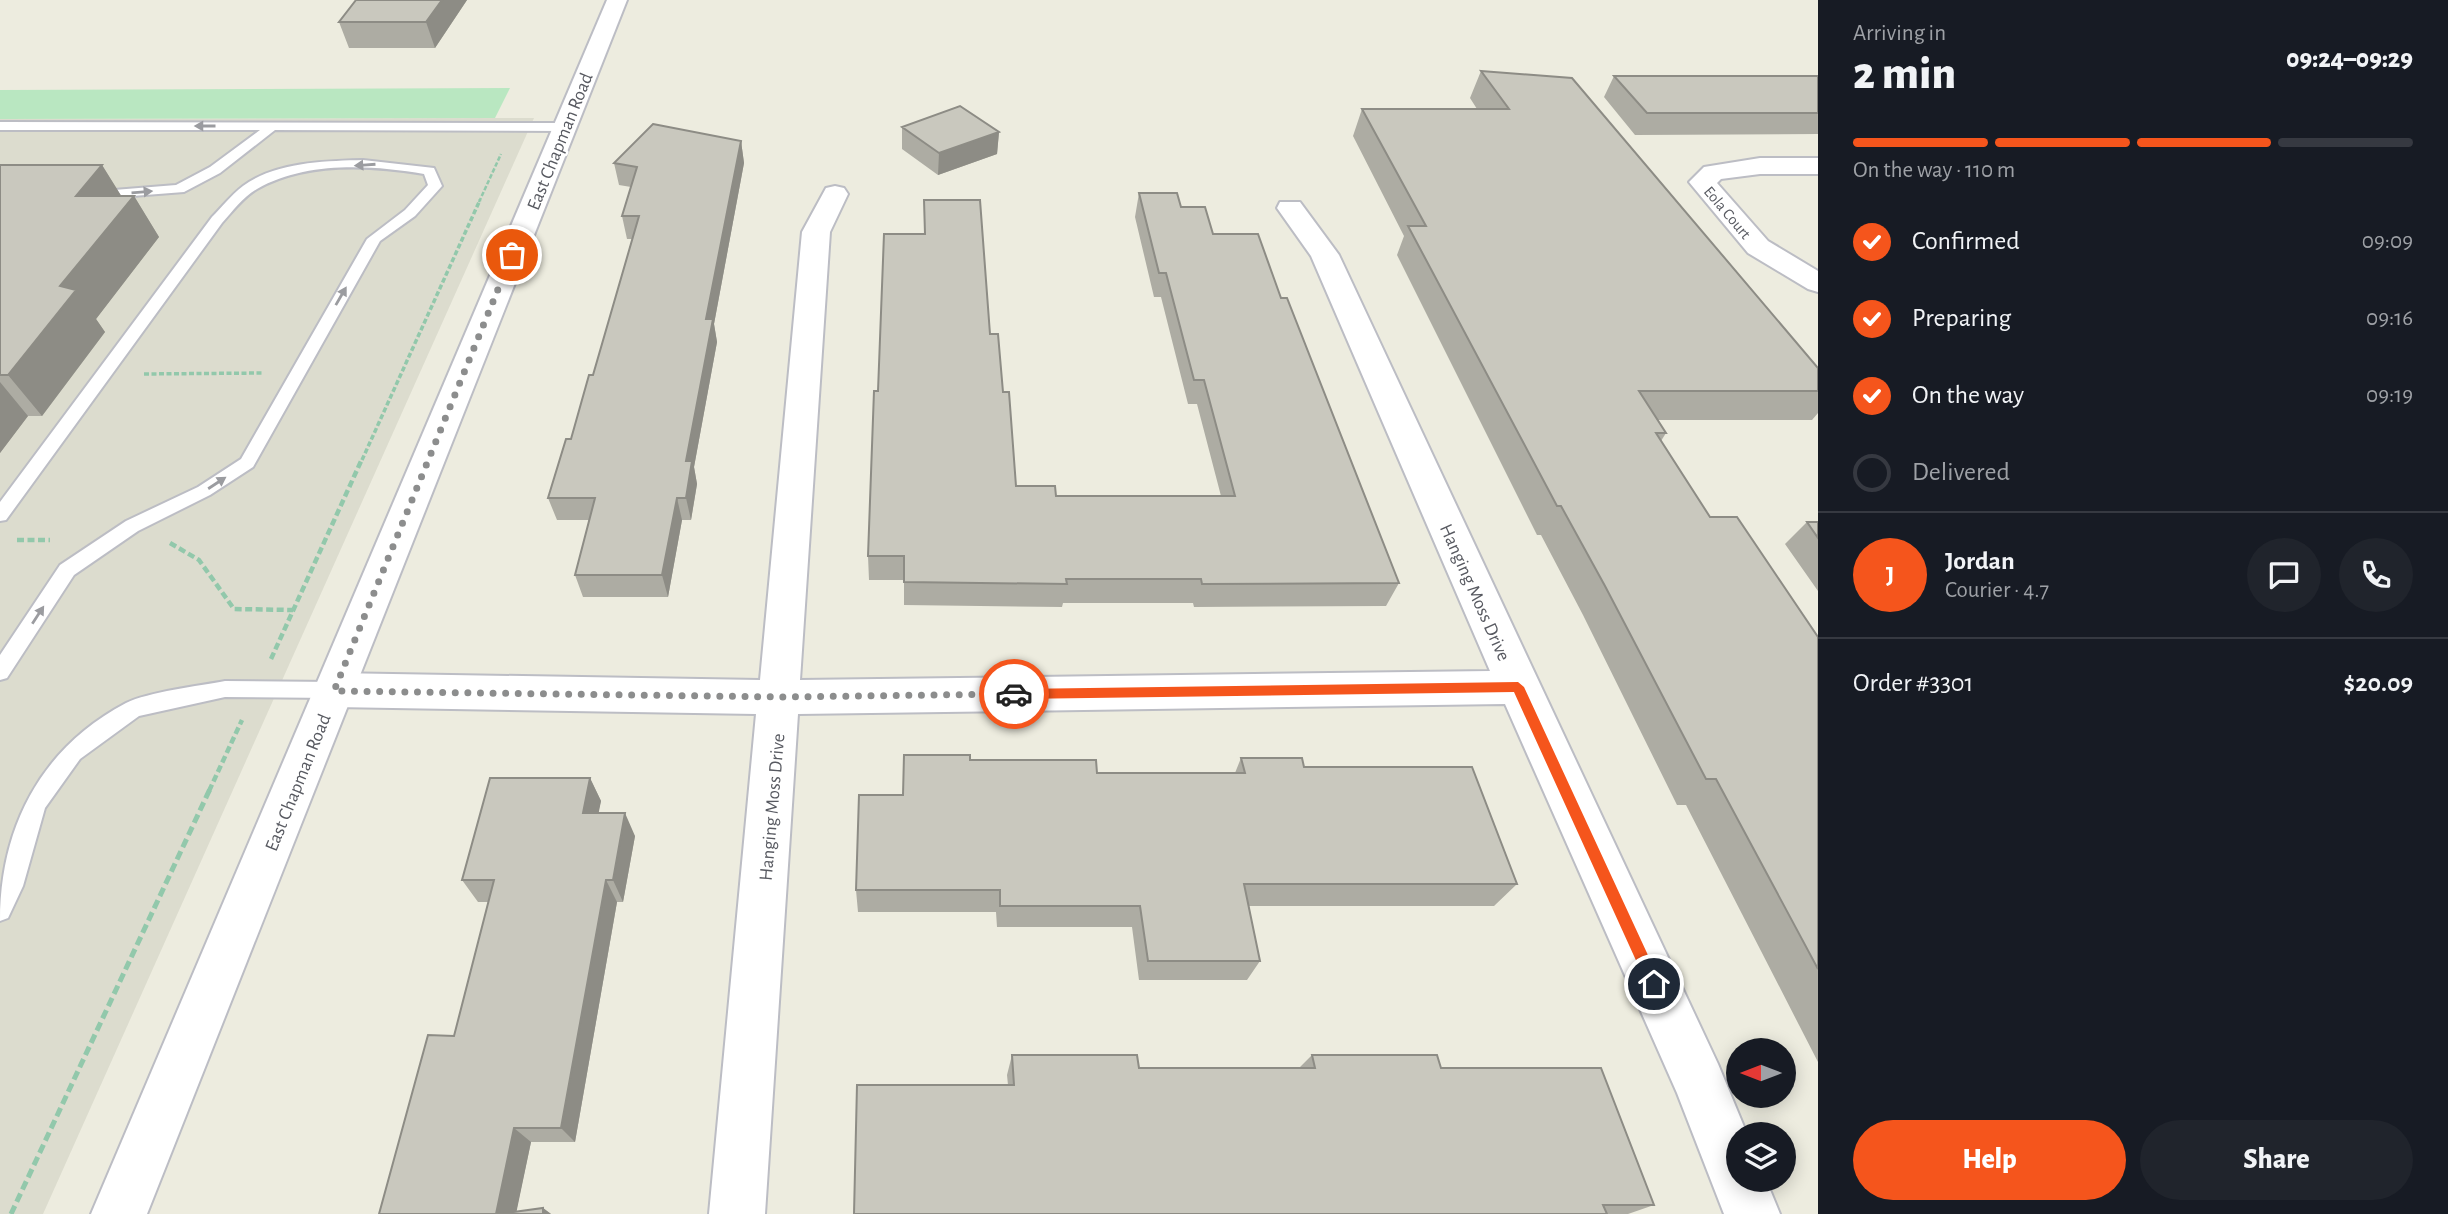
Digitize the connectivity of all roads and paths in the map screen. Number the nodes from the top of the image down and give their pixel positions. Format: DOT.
graph roads {
  1 [pos="617,0"];
  2 [pos="0,126"];
  3 [pos="273,126"];
  4 [pos="565,127"];
  5 [pos="1818,166"];
  6 [pos="835,194"];
  7 [pos="75,195"];
  8 [pos="1290,208"];
  9 [pos="1818,283"];
  10 [pos="297,373"];
  11 [pos="104,374"];
  12 [pos="0,515"];
  13 [pos="114,539"];
  14 [pos="13,541"];
  15 [pos="293,610"];
  16 [pos="0,672"];
  17 [pos="1518,687"];
  18 [pos="334,691"];
  19 [pos="780,697"];
  20 [pos="0,910"];
  21 [pos="119,1214"];
  22 [pos="737,1214"];
  23 [pos="1752,1214"];
  1 -- 4 [label="street, East Chapman Road"];
  3 -- 2 [label="lane, one-way"];
  3 -- 4 [label="lane"];
  7 -- 3 [label="lane, one-way"];
  4 -- 18 [label="street, East Chapman Road"];
  5 -- 9 [label="street, Eola Court"];
  6 -- 19 [label="street, Hanging Moss Drive"];
  8 -- 17 [label="street, Hanging Moss Drive"];
  10 -- 11 [label="path"];
  10 -- 11 [label="lane, one-way"];
  13 -- 10 [label="lane, one-way"];
  11 -- 12 [label="lane"];
  13 -- 14 [label="path"];
  13 -- 15 [label="path"];
  16 -- 13 [label="lane, one-way"];
  17 -- 19 [label="street"];
  17 -- 23 [label="street, Hanging Moss Drive"];
  18 -- 19 [label="street"];
  18 -- 20 [label="lane"];
  18 -- 21 [label="street, East Chapman Road"];
  19 -- 22 [label="street, Hanging Moss Drive"];
}
